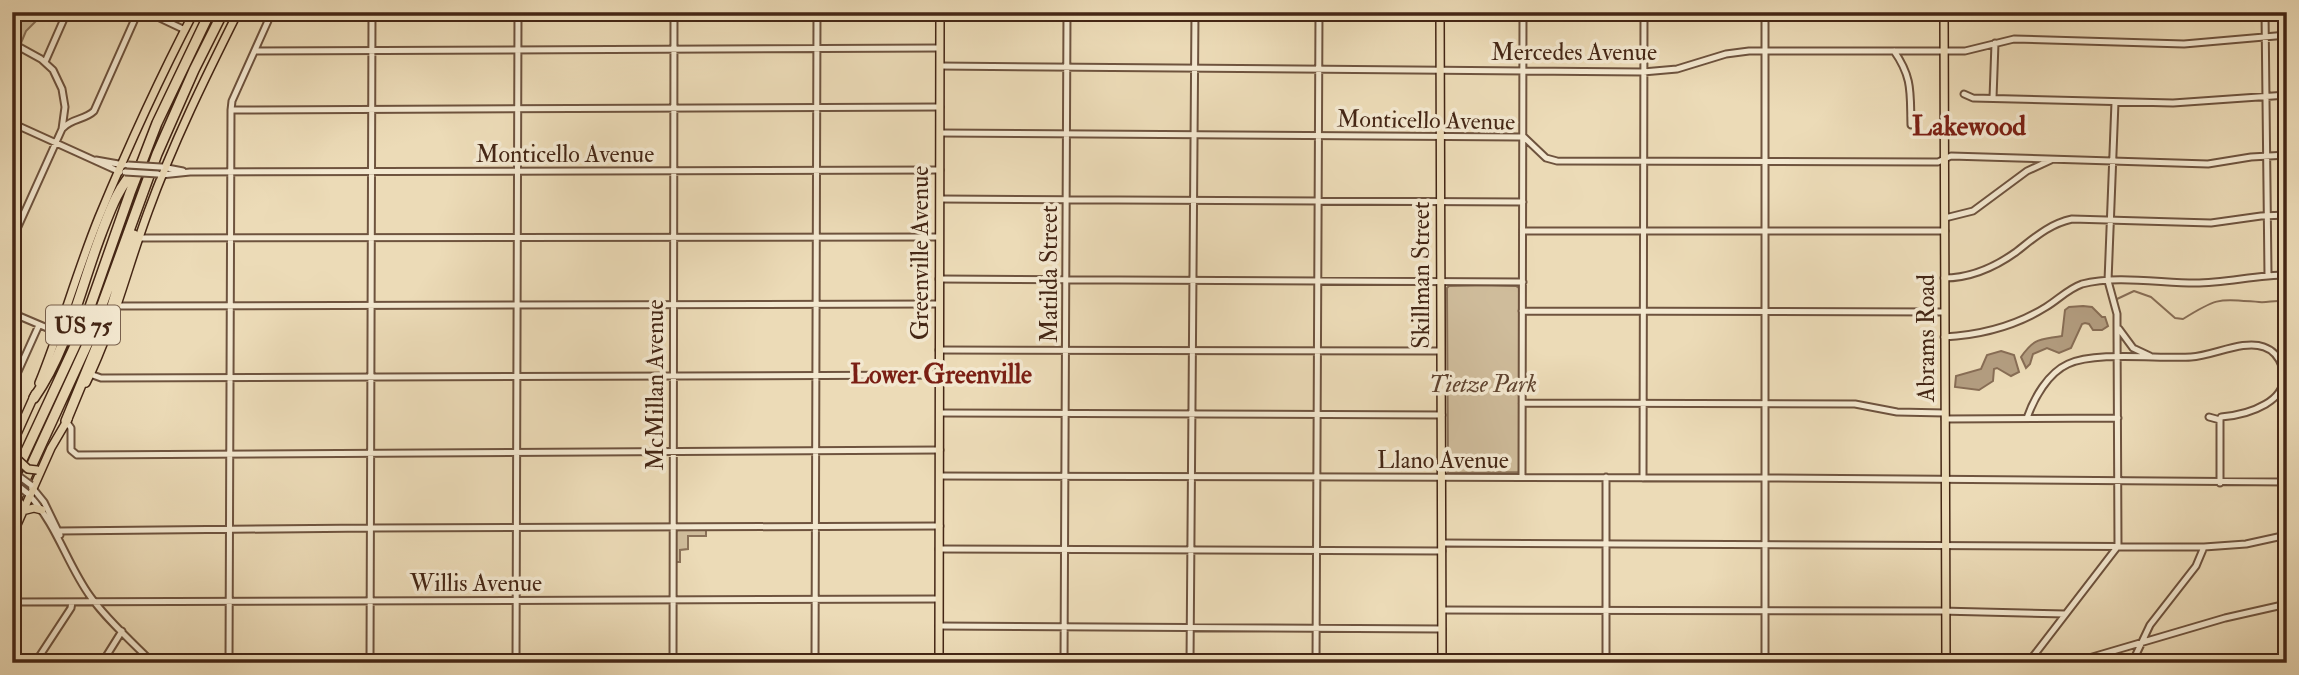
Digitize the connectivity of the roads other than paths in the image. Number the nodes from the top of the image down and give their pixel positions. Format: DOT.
graph roads {
  1 [pos="67,12"];
  2 [pos="138,12"];
  3 [pos="147,12"];
  4 [pos="194,12"];
  5 [pos="210,12"];
  6 [pos="223,12"];
  7 [pos="238,12"];
  8 [pos="272,12"];
  9 [pos="372,12"];
  10 [pos="518,12"];
  11 [pos="674,12"];
  12 [pos="817,12"];
  13 [pos="940,12"];
  14 [pos="1067,12"];
  15 [pos="1195,12"];
  16 [pos="1319,12"];
  17 [pos="1440,12"];
  18 [pos="1523,12"];
  19 [pos="1644,12"];
  20 [pos="1765,12"];
  21 [pos="1944,12"];
  22 [pos="2265,12"];
  23 [pos="185,30"];
  24 [pos="2287,35"];
  25 [pos="2265,36"];
  26 [pos="12,43"];
  27 [pos="1994,43"];
  28 [pos="940,48"];
  29 [pos="817,49"];
  30 [pos="674,50"];
  31 [pos="1764,50"];
  32 [pos="25,51"];
  33 [pos="254,51"];
  34 [pos="372,51"];
  35 [pos="517,51"];
  36 [pos="1894,51"];
  37 [pos="1944,51"];
  38 [pos="12,53"];
  39 [pos="45,62"];
  40 [pos="940,66"];
  41 [pos="1067,68"];
  42 [pos="1195,69"];
  43 [pos="1319,70"];
  44 [pos="1441,70"];
  45 [pos="1523,70"];
  46 [pos="1643,72"];
  47 [pos="1964,94"];
  48 [pos="2287,95"];
  49 [pos="2266,96"];
  50 [pos="1993,98"];
  51 [pos="2115,102"];
  52 [pos="940,107"];
  53 [pos="674,108"];
  54 [pos="816,108"];
  55 [pos="517,109"];
  56 [pos="65,110"];
  57 [pos="231,110"];
  58 [pos="372,110"];
  59 [pos="80,118"];
  60 [pos="12,123"];
  61 [pos="1911,125"];
  62 [pos="62,129"];
  63 [pos="940,133"];
  64 [pos="1067,134"];
  65 [pos="1195,135"];
  66 [pos="1319,135"];
  67 [pos="1440,136"];
  68 [pos="1524,137"];
  69 [pos="55,142"];
  70 [pos="2267,155"];
  71 [pos="2287,155"];
  72 [pos="1945,159"];
  73 [pos="2053,160"];
  74 [pos="1643,161"];
  75 [pos="1764,161"];
  76 [pos="2112,162"];
  77 [pos="141,164"];
  78 [pos="123,169"];
  79 [pos="816,170"];
  80 [pos="940,170"];
  81 [pos="162,171"];
  82 [pos="516,171"];
  83 [pos="673,171"];
  84 [pos="230,172"];
  85 [pos="372,172"];
  86 [pos="940,199"];
  87 [pos="1067,201"];
  88 [pos="1194,202"];
  89 [pos="1440,202"];
  90 [pos="1523,202"];
  91 [pos="1319,203"];
  92 [pos="137,210"];
  93 [pos="2267,215"];
  94 [pos="2287,215"];
  95 [pos="1945,218"];
  96 [pos="2110,221"];
  97 [pos="1523,231"];
  98 [pos="1643,231"];
  99 [pos="1765,231"];
  100 [pos="1945,231"];
  101 [pos="939,237"];
  102 [pos="140,238"];
  103 [pos="673,238"];
  104 [pos="816,238"];
  105 [pos="230,239"];
  106 [pos="372,239"];
  107 [pos="516,239"];
  108 [pos="12,240"];
  109 [pos="2268,275"];
  110 [pos="2287,275"];
  111 [pos="1944,278"];
  112 [pos="939,279"];
  113 [pos="1066,279"];
  114 [pos="1194,280"];
  115 [pos="1318,281"];
  116 [pos="2108,281"];
  117 [pos="1440,282"];
  118 [pos="1523,282"];
  119 [pos="939,304"];
  120 [pos="815,305"];
  121 [pos="117,306"];
  122 [pos="516,306"];
  123 [pos="673,306"];
  124 [pos="230,307"];
  125 [pos="371,307"];
  126 [pos="1522,311"];
  127 [pos="1643,311"];
  128 [pos="1764,311"];
  129 [pos="1944,312"];
  130 [pos="12,313"];
  131 [pos="39,325"];
  132 [pos="2117,326"];
  133 [pos="59,333"];
  134 [pos="1944,337"];
  135 [pos="939,349"];
  136 [pos="1066,350"];
  137 [pos="1194,350"];
  138 [pos="1317,351"];
  139 [pos="1440,351"];
  140 [pos="2117,357"];
  141 [pos="2153,358"];
  142 [pos="90,374"];
  143 [pos="816,375"];
  144 [pos="939,375"];
  145 [pos="516,376"];
  146 [pos="672,376"];
  147 [pos="229,377"];
  148 [pos="371,377"];
  149 [pos="12,385"];
  150 [pos="34,398"];
  151 [pos="1522,403"];
  152 [pos="1644,404"];
  153 [pos="1764,404"];
  154 [pos="940,413"];
  155 [pos="1066,413"];
  156 [pos="1193,414"];
  157 [pos="1317,414"];
  158 [pos="1442,415"];
  159 [pos="1945,416"];
  160 [pos="2208,417"];
  161 [pos="2027,418"];
  162 [pos="2118,418"];
  163 [pos="66,421"];
  164 [pos="2220,421"];
  165 [pos="13,449"];
  166 [pos="940,450"];
  167 [pos="673,451"];
  168 [pos="815,451"];
  169 [pos="370,452"];
  170 [pos="515,452"];
  171 [pos="230,453"];
  172 [pos="40,468"];
  173 [pos="12,471"];
  174 [pos="940,476"];
  175 [pos="1065,477"];
  176 [pos="1522,477"];
  177 [pos="1606,477"];
  178 [pos="1192,478"];
  179 [pos="1316,478"];
  180 [pos="1442,478"];
  181 [pos="1643,478"];
  182 [pos="1764,478"];
  183 [pos="1946,480"];
  184 [pos="12,481"];
  185 [pos="2118,481"];
  186 [pos="2287,482"];
  187 [pos="2220,483"];
  188 [pos="30,490"];
  189 [pos="12,494"];
  190 [pos="16,505"];
  191 [pos="42,510"];
  192 [pos="22,512"];
  193 [pos="940,526"];
  194 [pos="516,527"];
  195 [pos="673,527"];
  196 [pos="815,527"];
  197 [pos="371,528"];
  198 [pos="229,529"];
  199 [pos="59,531"];
  200 [pos="2287,535"];
  201 [pos="12,536"];
  202 [pos="61,541"];
  203 [pos="1606,544"];
  204 [pos="1764,545"];
  205 [pos="1946,545"];
  206 [pos="2118,546"];
  207 [pos="1442,547"];
  208 [pos="2204,547"];
  209 [pos="939,549"];
  210 [pos="1065,549"];
  211 [pos="1191,549"];
  212 [pos="1316,550"];
  213 [pos="939,598"];
  214 [pos="815,599"];
  215 [pos="371,600"];
  216 [pos="516,600"];
  217 [pos="229,601"];
  218 [pos="673,601"];
  219 [pos="12,602"];
  220 [pos="72,602"];
  221 [pos="95,602"];
  222 [pos="2287,604"];
  223 [pos="1442,610"];
  224 [pos="1606,611"];
  225 [pos="1765,611"];
  226 [pos="1946,611"];
  227 [pos="2065,614"];
  228 [pos="939,626"];
  229 [pos="1064,626"];
  230 [pos="1190,627"];
  231 [pos="1316,628"];
  232 [pos="1442,629"];
  233 [pos="122,631"];
  234 [pos="2140,642"];
  235 [pos="35,663"];
  236 [pos="102,663"];
  237 [pos="153,663"];
  238 [pos="229,663"];
  239 [pos="370,663"];
  240 [pos="516,663"];
  241 [pos="673,663"];
  242 [pos="815,663"];
  243 [pos="939,663"];
  244 [pos="1064,663"];
  245 [pos="1190,663"];
  246 [pos="1316,663"];
  247 [pos="1442,663"];
  248 [pos="1606,663"];
  249 [pos="1765,663"];
  250 [pos="1946,663"];
  251 [pos="2028,663"];
  252 [pos="2072,663"];
  253 [pos="2132,663"];
  1 -- 39 [label="street"];
  2 -- 59 [label="street"];
  3 -- 23 [label="street"];
  4 -- 23 [label="main road"];
  5 -- 77 [label="highway, US 75"];
  6 -- 92 [label="highway, US 75"];
  7 -- 81 [label="main road"];
  8 -- 33 [label="street"];
  9 -- 34 [label="street"];
  10 -- 35 [label="street"];
  11 -- 30 [label="street, McMillan Avenue"];
  12 -- 29 [label="street"];
  13 -- 28 [label="main road, Greenville Avenue"];
  14 -- 41 [label="street, Matilda Street"];
  15 -- 42 [label="street"];
  16 -- 43 [label="street"];
  17 -- 44 [label="main road, Skillman Street"];
  18 -- 45 [label="street"];
  19 -- 46 [label="street"];
  20 -- 31 [label="street"];
  21 -- 37 [label="main road, Abrams Road"];
  22 -- 25 [label="street"];
  23 -- 78 [label="main road"];
  24 -- 25 [label="street, Mercedes Avenue"];
  25 -- 27 [label="street, Mercedes Avenue"];
  25 -- 49 [label="street"];
  26 -- 32 [label="street"];
  27 -- 37 [label="street, Mercedes Avenue"];
  27 -- 50 [label="street"];
  28 -- 29 [label="street"];
  28 -- 40 [label="main road, Greenville Avenue"];
  29 -- 30 [label="street"];
  29 -- 54 [label="street"];
  30 -- 35 [label="street"];
  30 -- 53 [label="street, McMillan Avenue"];
  31 -- 36 [label="street, Mercedes Avenue"];
  31 -- 46 [label="street, Mercedes Avenue"];
  31 -- 75 [label="street"];
  32 -- 38 [label="street"];
  32 -- 39 [label="street"];
  33 -- 34 [label="street"];
  33 -- 57 [label="street"];
  34 -- 35 [label="street"];
  34 -- 58 [label="street"];
  35 -- 55 [label="street"];
  36 -- 37 [label="street, Mercedes Avenue"];
  36 -- 61 [label="street"];
  37 -- 72 [label="main road, Abrams Road"];
  39 -- 56 [label="street"];
  40 -- 41 [label="street, Mercedes Avenue"];
  40 -- 52 [label="main road, Greenville Avenue"];
  41 -- 42 [label="street, Mercedes Avenue"];
  41 -- 64 [label="street, Matilda Street"];
  42 -- 43 [label="street, Mercedes Avenue"];
  42 -- 65 [label="street"];
  43 -- 44 [label="street, Mercedes Avenue"];
  43 -- 66 [label="street"];
  44 -- 45 [label="street, Mercedes Avenue"];
  44 -- 67 [label="main road, Skillman Street"];
  45 -- 46 [label="street, Mercedes Avenue"];
  45 -- 68 [label="street"];
  46 -- 74 [label="street"];
  47 -- 50 [label="street"];
  48 -- 49 [label="street"];
  49 -- 51 [label="street"];
  49 -- 70 [label="street"];
  50 -- 51 [label="street"];
  51 -- 76 [label="street"];
  52 -- 54 [label="street"];
  52 -- 63 [label="main road, Greenville Avenue"];
  53 -- 54 [label="street"];
  53 -- 55 [label="street"];
  53 -- 83 [label="street, McMillan Avenue"];
  54 -- 79 [label="street"];
  55 -- 58 [label="street"];
  55 -- 82 [label="street"];
  56 -- 59 [label="street"];
  56 -- 62 [label="street"];
  57 -- 58 [label="street"];
  57 -- 84 [label="street"];
  58 -- 85 [label="street"];
  59 -- 62 [label="street"];
  60 -- 69 [label="street, Monticello Avenue"];
  62 -- 69 [label="street"];
  63 -- 64 [label="street, Monticello Avenue"];
  63 -- 80 [label="main road, Greenville Avenue"];
  64 -- 65 [label="street, Monticello Avenue"];
  64 -- 87 [label="street, Matilda Street"];
  65 -- 66 [label="street, Monticello Avenue"];
  65 -- 88 [label="street"];
  66 -- 67 [label="street, Monticello Avenue"];
  66 -- 91 [label="street"];
  67 -- 68 [label="street, Monticello Avenue"];
  67 -- 89 [label="main road, Skillman Street"];
  68 -- 74 [label="street, Monticello Avenue"];
  68 -- 90 [label="street"];
  69 -- 78 [label="street, Monticello Avenue"];
  69 -- 108 [label="street"];
  70 -- 71 [label="street, Monticello Avenue"];
  70 -- 76 [label="street, Monticello Avenue"];
  70 -- 93 [label="street"];
  72 -- 73 [label="street, Monticello Avenue"];
  72 -- 75 [label="street, Monticello Avenue"];
  72 -- 95 [label="main road, Abrams Road"];
  73 -- 76 [label="street, Monticello Avenue"];
  73 -- 95 [label="street"];
  74 -- 75 [label="street, Monticello Avenue"];
  74 -- 98 [label="street"];
  75 -- 99 [label="street"];
  76 -- 96 [label="street"];
  77 -- 150 [label="highway"];
  77 -- 184 [label="highway, US 75"];
  78 -- 81 [label="street, Monticello Avenue, bridge"];
  78 -- 133 [label="main road"];
  79 -- 80 [label="street, Monticello Avenue"];
  79 -- 83 [label="street, Monticello Avenue"];
  79 -- 104 [label="street"];
  80 -- 86 [label="main road, Greenville Avenue"];
  81 -- 84 [label="street, Monticello Avenue"];
  81 -- 102 [label="main road"];
  82 -- 83 [label="street, Monticello Avenue"];
  82 -- 85 [label="street, Monticello Avenue"];
  82 -- 107 [label="street"];
  83 -- 103 [label="street, McMillan Avenue"];
  84 -- 85 [label="street, Monticello Avenue"];
  84 -- 105 [label="street"];
  85 -- 106 [label="street"];
  86 -- 87 [label="street"];
  86 -- 101 [label="main road, Greenville Avenue"];
  87 -- 88 [label="street"];
  87 -- 113 [label="street, Matilda Street"];
  88 -- 91 [label="street"];
  88 -- 114 [label="street"];
  89 -- 90 [label="street"];
  89 -- 91 [label="street"];
  89 -- 117 [label="main road, Skillman Street"];
  90 -- 97 [label="street"];
  91 -- 115 [label="street"];
  92 -- 163 [label="highway"];
  92 -- 190 [label="highway, US 75"];
  93 -- 94 [label="street"];
  93 -- 96 [label="street"];
  93 -- 109 [label="street"];
  95 -- 100 [label="main road, Abrams Road"];
  96 -- 111 [label="street"];
  96 -- 116 [label="street"];
  97 -- 98 [label="street"];
  97 -- 118 [label="street"];
  98 -- 99 [label="street"];
  98 -- 127 [label="street"];
  99 -- 100 [label="street"];
  99 -- 128 [label="street"];
  100 -- 111 [label="main road, Abrams Road"];
  101 -- 104 [label="street"];
  101 -- 112 [label="main road, Greenville Avenue"];
  102 -- 105 [label="street"];
  102 -- 121 [label="main road"];
  103 -- 104 [label="street"];
  103 -- 107 [label="street"];
  103 -- 123 [label="street, McMillan Avenue"];
  104 -- 120 [label="street"];
  105 -- 106 [label="street"];
  105 -- 124 [label="street"];
  106 -- 107 [label="street"];
  106 -- 125 [label="street"];
  107 -- 122 [label="street"];
  109 -- 110 [label="street"];
  109 -- 116 [label="street"];
  111 -- 129 [label="main road, Abrams Road"];
  112 -- 113 [label="street"];
  112 -- 119 [label="main road, Greenville Avenue"];
  113 -- 114 [label="street"];
  113 -- 136 [label="street, Matilda Street"];
  114 -- 115 [label="street"];
  114 -- 137 [label="street"];
  115 -- 117 [label="street"];
  115 -- 138 [label="street"];
  116 -- 132 [label="street"];
  116 -- 134 [label="street"];
  117 -- 118 [label="street"];
  117 -- 139 [label="main road, Skillman Street"];
  118 -- 126 [label="street"];
  119 -- 120 [label="street"];
  119 -- 135 [label="main road, Greenville Avenue"];
  120 -- 123 [label="street"];
  120 -- 143 [label="street"];
  121 -- 124 [label="street"];
  121 -- 142 [label="main road"];
  122 -- 123 [label="street"];
  122 -- 125 [label="street"];
  122 -- 145 [label="street"];
  123 -- 146 [label="street, McMillan Avenue"];
  124 -- 125 [label="street"];
  124 -- 147 [label="street"];
  125 -- 148 [label="street"];
  126 -- 127 [label="street"];
  126 -- 151 [label="street"];
  127 -- 128 [label="street"];
  127 -- 152 [label="street"];
  128 -- 129 [label="street"];
  128 -- 153 [label="street"];
  129 -- 134 [label="main road, Abrams Road"];
  130 -- 131 [label="street"];
  131 -- 133 [label="street"];
  131 -- 149 [label="street"];
  132 -- 140 [label="street"];
  132 -- 141 [label="street"];
  133 -- 150 [label="main road"];
  134 -- 159 [label="main road, Abrams Road"];
  135 -- 136 [label="street"];
  135 -- 144 [label="main road, Greenville Avenue"];
  136 -- 137 [label="street"];
  136 -- 155 [label="street, Matilda Street"];
  137 -- 138 [label="street"];
  137 -- 156 [label="street"];
  138 -- 139 [label="street"];
  138 -- 157 [label="street"];
  139 -- 158 [label="main road, Skillman Street"];
  140 -- 141 [label="street"];
  140 -- 161 [label="street"];
  140 -- 162 [label="street"];
  141 -- 164 [label="street"];
  142 -- 147 [label="street"];
  142 -- 163 [label="main road"];
  143 -- 144 [label="street"];
  143 -- 146 [label="street"];
  143 -- 168 [label="street"];
  144 -- 154 [label="main road, Greenville Avenue"];
  145 -- 146 [label="street"];
  145 -- 148 [label="street"];
  145 -- 170 [label="street"];
  146 -- 167 [label="street, McMillan Avenue"];
  147 -- 148 [label="street"];
  147 -- 171 [label="street"];
  148 -- 169 [label="street"];
  150 -- 165 [label="main road"];
  151 -- 152 [label="street"];
  151 -- 176 [label="street"];
  152 -- 153 [label="street"];
  152 -- 181 [label="street"];
  153 -- 159 [label="street"];
  153 -- 182 [label="street"];
  154 -- 155 [label="street"];
  154 -- 166 [label="main road, Greenville Avenue"];
  155 -- 156 [label="street"];
  155 -- 175 [label="street, Matilda Street"];
  156 -- 157 [label="street"];
  156 -- 178 [label="street"];
  157 -- 158 [label="street"];
  157 -- 179 [label="street"];
  158 -- 180 [label="main road, Skillman Street"];
  159 -- 161 [label="street"];
  159 -- 183 [label="main road, Abrams Road"];
  160 -- 164 [label="street"];
  161 -- 162 [label="street"];
  162 -- 185 [label="street"];
  163 -- 171 [label="street"];
  163 -- 172 [label="main road"];
  164 -- 187 [label="street"];
  165 -- 172 [label="main road, bridge"];
  166 -- 168 [label="street"];
  166 -- 174 [label="main road, Greenville Avenue"];
  167 -- 168 [label="street"];
  167 -- 170 [label="street"];
  167 -- 195 [label="street, McMillan Avenue"];
  168 -- 196 [label="street"];
  169 -- 170 [label="street"];
  169 -- 171 [label="street"];
  169 -- 197 [label="street"];
  170 -- 194 [label="street"];
  171 -- 198 [label="street"];
  172 -- 188 [label="main road"];
  173 -- 188 [label="street, bridge"];
  174 -- 175 [label="street, Llano Avenue"];
  174 -- 193 [label="main road, Greenville Avenue"];
  175 -- 178 [label="street, Llano Avenue"];
  175 -- 210 [label="street, Matilda Street"];
  176 -- 177 [label="street, Llano Avenue"];
  176 -- 180 [label="street, Llano Avenue"];
  177 -- 181 [label="street, Llano Avenue"];
  177 -- 203 [label="street"];
  178 -- 179 [label="street, Llano Avenue"];
  178 -- 211 [label="street"];
  179 -- 180 [label="street, Llano Avenue"];
  179 -- 212 [label="street"];
  180 -- 207 [label="main road, Skillman Street"];
  181 -- 182 [label="street, Llano Avenue"];
  182 -- 183 [label="street, Llano Avenue"];
  182 -- 204 [label="street"];
  183 -- 185 [label="street, Llano Avenue"];
  183 -- 205 [label="main road, Abrams Road"];
  184 -- 188 [label="street, bridge"];
  185 -- 187 [label="street, Llano Avenue"];
  185 -- 206 [label="street"];
  186 -- 187 [label="street, Llano Avenue"];
  188 -- 191 [label="street"];
  188 -- 192 [label="main road"];
  188 -- 199 [label="street"];
  189 -- 190 [label="main road, bridge"];
  190 -- 192 [label="main road"];
  191 -- 192 [label="main road"];
  191 -- 202 [label="street"];
  192 -- 201 [label="main road"];
  193 -- 196 [label="street"];
  193 -- 209 [label="main road, Greenville Avenue"];
  194 -- 195 [label="street"];
  194 -- 197 [label="street"];
  194 -- 216 [label="street"];
  195 -- 196 [label="street"];
  195 -- 218 [label="street, McMillan Avenue"];
  196 -- 214 [label="street"];
  197 -- 198 [label="street"];
  197 -- 215 [label="street"];
  198 -- 199 [label="street"];
  198 -- 217 [label="street"];
  199 -- 202 [label="street"];
  200 -- 208 [label="street"];
  202 -- 221 [label="street"];
  203 -- 204 [label="street"];
  203 -- 207 [label="street"];
  203 -- 224 [label="street"];
  204 -- 205 [label="street"];
  204 -- 225 [label="street"];
  205 -- 206 [label="street"];
  205 -- 226 [label="main road, Abrams Road"];
  206 -- 208 [label="street"];
  206 -- 227 [label="street"];
  207 -- 212 [label="street"];
  207 -- 223 [label="main road, Skillman Street"];
  208 -- 234 [label="street"];
  209 -- 210 [label="street"];
  209 -- 213 [label="main road, Greenville Avenue"];
  210 -- 211 [label="street"];
  210 -- 229 [label="street, Matilda Street"];
  211 -- 212 [label="street"];
  211 -- 230 [label="street"];
  212 -- 231 [label="street"];
  213 -- 214 [label="street, Willis Avenue"];
  213 -- 228 [label="main road, Greenville Avenue"];
  214 -- 218 [label="street, Willis Avenue"];
  214 -- 242 [label="street"];
  215 -- 216 [label="street, Willis Avenue"];
  215 -- 217 [label="street, Willis Avenue"];
  215 -- 239 [label="street"];
  216 -- 218 [label="street, Willis Avenue"];
  216 -- 240 [label="street"];
  217 -- 221 [label="street, Willis Avenue"];
  217 -- 238 [label="street"];
  218 -- 241 [label="street, McMillan Avenue"];
  219 -- 220 [label="street, Willis Avenue"];
  220 -- 221 [label="street, Willis Avenue"];
  220 -- 235 [label="street"];
  221 -- 233 [label="street"];
  222 -- 234 [label="street"];
  223 -- 224 [label="street"];
  223 -- 232 [label="main road, Skillman Street"];
  224 -- 225 [label="street"];
  224 -- 248 [label="street"];
  225 -- 226 [label="street"];
  225 -- 249 [label="street"];
  226 -- 227 [label="street"];
  226 -- 250 [label="main road, Abrams Road"];
  227 -- 251 [label="street"];
  228 -- 229 [label="street"];
  228 -- 243 [label="main road, Greenville Avenue"];
  229 -- 230 [label="street"];
  229 -- 244 [label="street, Matilda Street"];
  230 -- 231 [label="street"];
  230 -- 245 [label="street"];
  231 -- 232 [label="street"];
  231 -- 246 [label="street"];
  232 -- 247 [label="main road, Skillman Street"];
  233 -- 236 [label="street"];
  233 -- 237 [label="street"];
  234 -- 252 [label="street"];
  234 -- 253 [label="street"];
}
